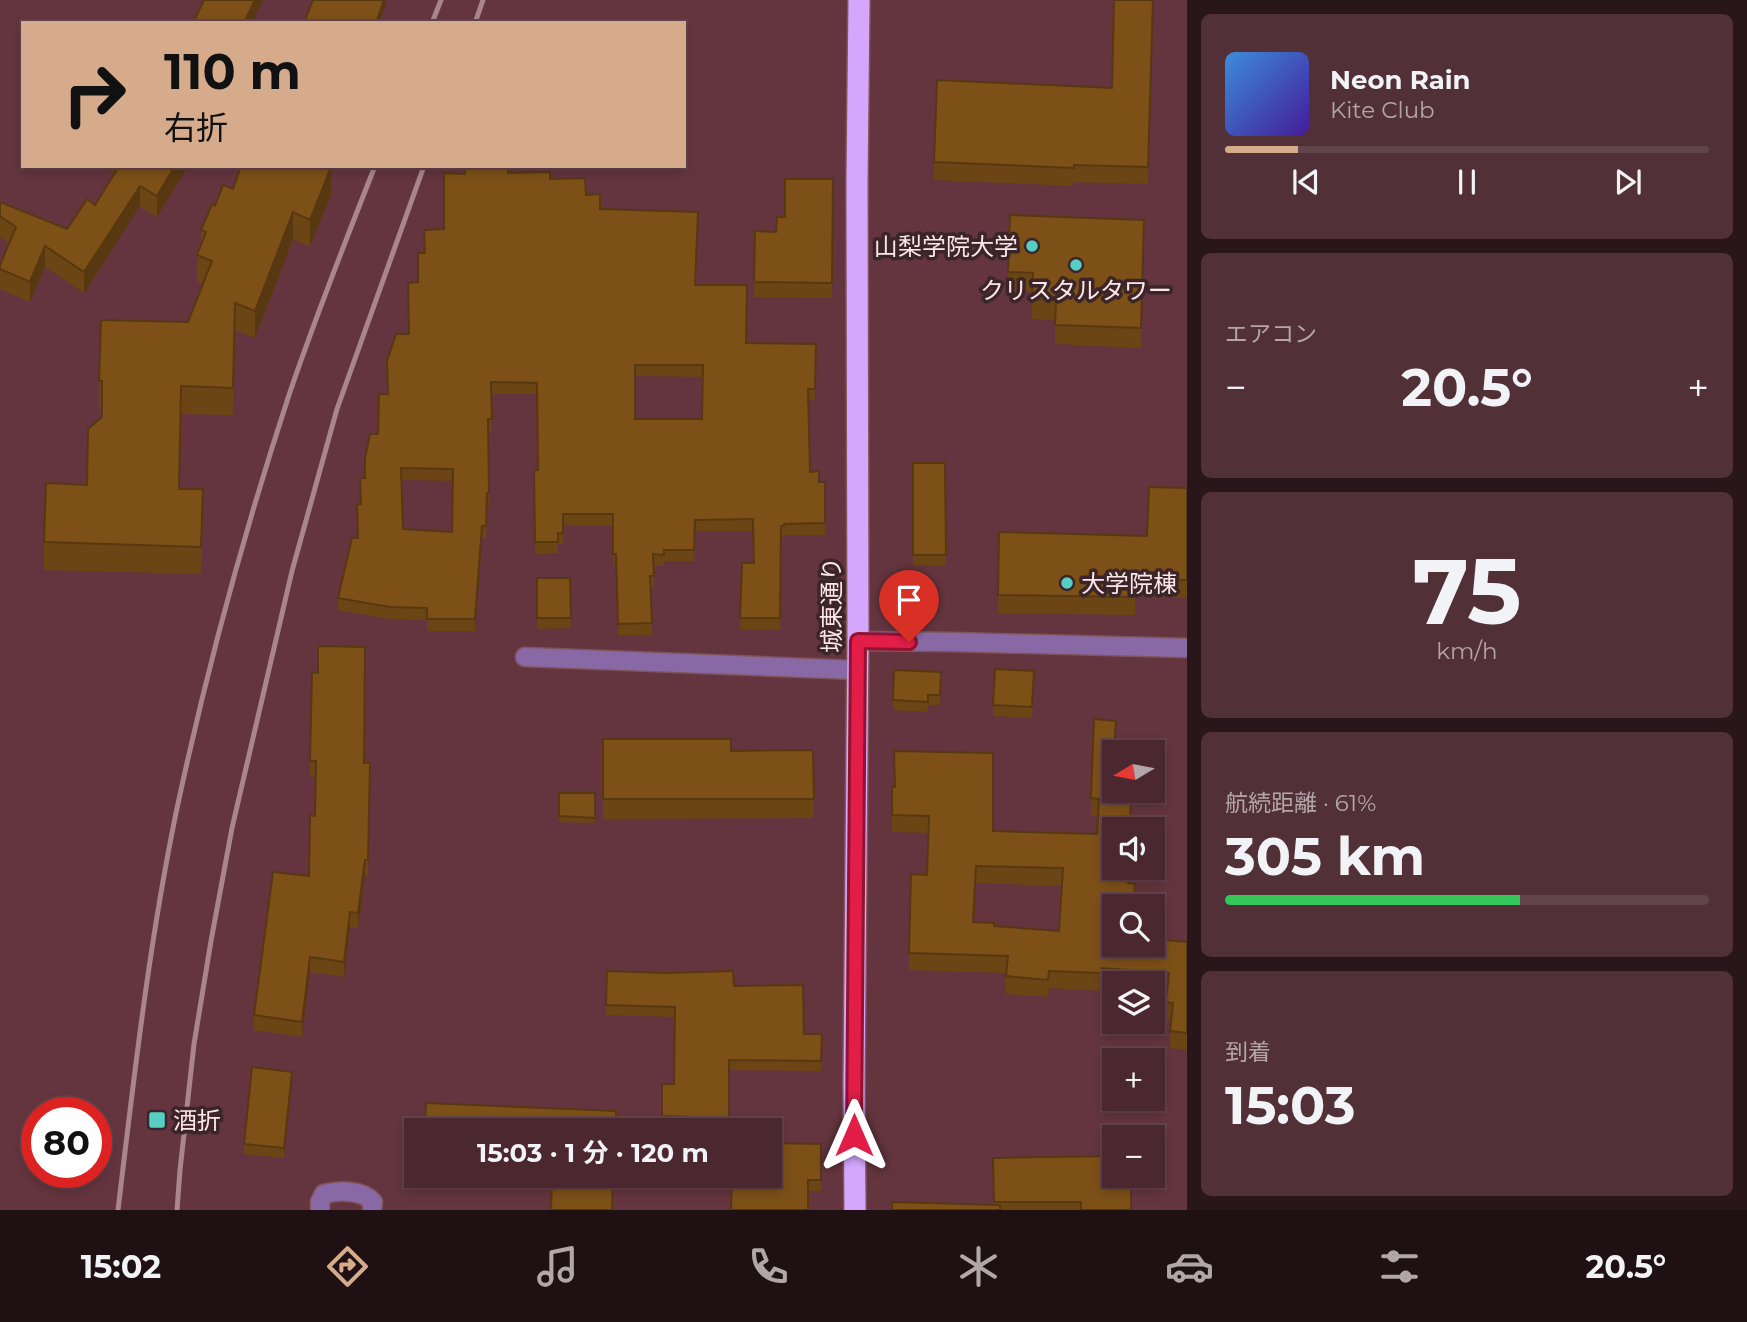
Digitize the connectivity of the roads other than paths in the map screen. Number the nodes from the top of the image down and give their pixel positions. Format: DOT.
graph roads {
  1 [pos="859,0"];
  2 [pos="858,641"];
  3 [pos="1187,648"];
  4 [pos="525,657"];
  5 [pos="857,670"];
  6 [pos="320,1210"];
  7 [pos="372,1210"];
  8 [pos="855,1210"];
  1 -- 2 [label="highway, 城東通り"];
  2 -- 3 [label="street"];
  2 -- 5 [label="highway, 城東通り"];
  4 -- 5 [label="street"];
  5 -- 8 [label="highway, 城東通り"];
  6 -- 7 [label="street"];
}
